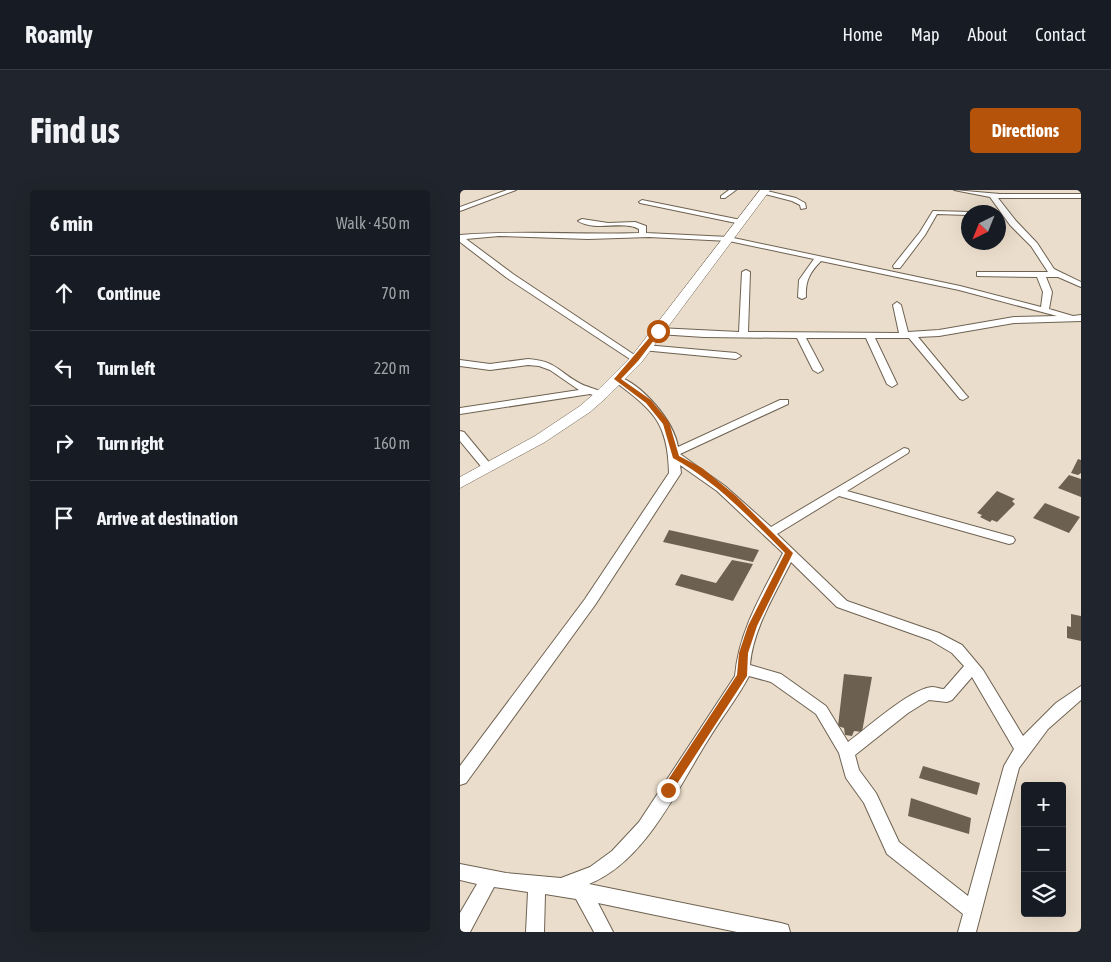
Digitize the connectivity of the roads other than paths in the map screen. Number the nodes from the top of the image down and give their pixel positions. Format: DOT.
graph roads {
  1 [pos="513,190"];
  2 [pos="733,190"];
  3 [pos="957,190"];
  4 [pos="764,191"];
  5 [pos="994,196"];
  6 [pos="1081,196"];
  7 [pos="723,197"];
  8 [pos="642,202"];
  9 [pos="998,205"];
  10 [pos="803,208"];
  11 [pos="460,209"];
  12 [pos="961,213"];
  13 [pos="1006,218"];
  14 [pos="582,221"];
  15 [pos="741,222"];
  16 [pos="642,235"];
  17 [pos="460,238"];
  18 [pos="729,239"];
  19 [pos="820,258"];
  20 [pos="897,266"];
  21 [pos="746,272"];
  22 [pos="980,274"];
  23 [pos="1039,274"];
  24 [pos="1057,274"];
  25 [pos="1081,285"];
  26 [pos="802,297"];
  27 [pos="897,306"];
  28 [pos="1044,310"];
  29 [pos="1070,317"];
  30 [pos="1081,318"];
  31 [pos="658,331"];
  32 [pos="743,334"];
  33 [pos="800,335"];
  34 [pos="908,335"];
  35 [pos="869,336"];
  36 [pos="645,348"];
  37 [pos="736,356"];
  38 [pos="636,360"];
  39 [pos="460,363"];
  40 [pos="818,370"];
  41 [pos="617,379"];
  42 [pos="892,384"];
  43 [pos="596,393"];
  44 [pos="963,397"];
  45 [pos="784,402"];
  46 [pos="460,411"];
  47 [pos="460,434"];
  48 [pos="904,451"];
  49 [pos="675,454"];
  50 [pos="488,468"];
  51 [pos="460,483"];
  52 [pos="837,492"];
  53 [pos="770,533"];
  54 [pos="1009,540"];
  55 [pos="789,553"];
  56 [pos="972,667"];
  57 [pos="744,670"];
  58 [pos="1081,692"];
  59 [pos="1022,748"];
  60 [pos="846,752"];
  61 [pos="460,778"];
  62 [pos="460,872"];
  63 [pos="490,878"];
  64 [pos="537,884"];
  65 [pos="561,887"];
  66 [pos="582,892"];
  67 [pos="973,911"];
  68 [pos="460,931"];
  69 [pos="535,932"];
  70 [pos="604,932"];
  71 [pos="781,932"];
  72 [pos="968,932"];
  1 -- 11 [label="street"];
  2 -- 7 [label="street"];
  3 -- 5 [label="street"];
  4 -- 10 [label="street"];
  4 -- 15 [label="main road"];
  5 -- 6 [label="street"];
  5 -- 9 [label="street"];
  8 -- 15 [label="street"];
  12 -- 20 [label="street"];
  13 -- 24 [label="street"];
  14 -- 16 [label="street"];
  15 -- 18 [label="main road"];
  16 -- 17 [label="street"];
  16 -- 18 [label="street"];
  17 -- 38 [label="street"];
  18 -- 19 [label="street"];
  18 -- 31 [label="main road"];
  19 -- 26 [label="street"];
  19 -- 28 [label="street"];
  21 -- 32 [label="street"];
  22 -- 23 [label="street"];
  23 -- 24 [label="street"];
  23 -- 28 [label="street"];
  24 -- 25 [label="street"];
  27 -- 34 [label="street"];
  28 -- 29 [label="street"];
  29 -- 30 [label="street"];
  29 -- 34 [label="street"];
  31 -- 32 [label="street"];
  31 -- 36 [label="main road"];
  32 -- 33 [label="street"];
  33 -- 35 [label="street"];
  33 -- 40 [label="street"];
  34 -- 35 [label="street"];
  34 -- 44 [label="street"];
  35 -- 42 [label="street"];
  36 -- 37 [label="street"];
  36 -- 38 [label="main road"];
  38 -- 41 [label="main road"];
  39 -- 43 [label="street"];
  41 -- 43 [label="main road"];
  41 -- 49 [label="street"];
  43 -- 46 [label="street"];
  43 -- 50 [label="main road"];
  45 -- 49 [label="street"];
  47 -- 50 [label="street"];
  48 -- 52 [label="street"];
  49 -- 53 [label="street"];
  49 -- 61 [label="street"];
  50 -- 51 [label="main road"];
  52 -- 53 [label="street"];
  52 -- 54 [label="street"];
  53 -- 55 [label="street"];
  55 -- 56 [label="street"];
  55 -- 57 [label="street"];
  56 -- 59 [label="street"];
  56 -- 60 [label="street"];
  57 -- 60 [label="street"];
  57 -- 65 [label="street"];
  58 -- 59 [label="street"];
  59 -- 67 [label="street"];
  60 -- 67 [label="street"];
  62 -- 63 [label="street"];
  63 -- 64 [label="street"];
  63 -- 68 [label="street"];
  64 -- 65 [label="street"];
  64 -- 69 [label="street"];
  65 -- 66 [label="street"];
  66 -- 70 [label="street"];
  66 -- 71 [label="street"];
  67 -- 72 [label="street"];
}
